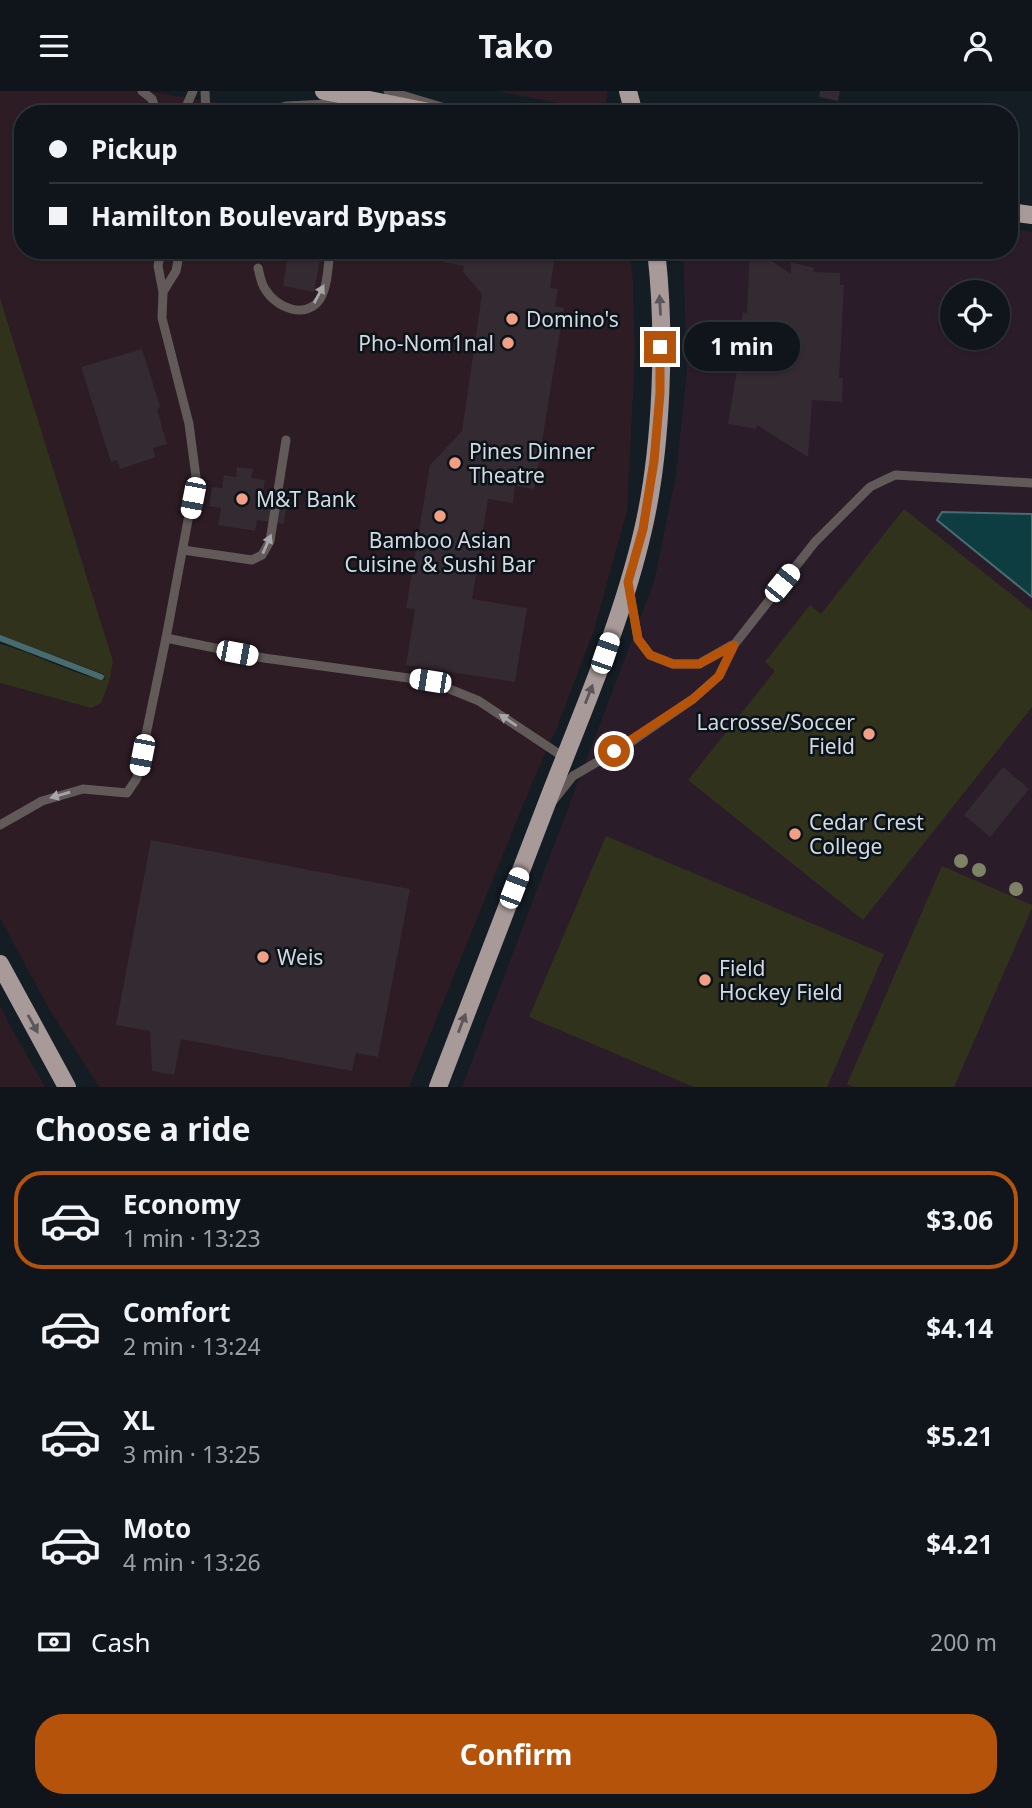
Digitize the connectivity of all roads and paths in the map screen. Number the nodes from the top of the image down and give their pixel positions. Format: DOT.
graph roads {
  1 [pos="142,91"];
  2 [pos="324,91"];
  3 [pos="381,96"];
  4 [pos="154,105"];
  5 [pos="296,105"];
  6 [pos="410,105"];
  7 [pos="423,105"];
  8 [pos="159,259"];
  9 [pos="179,259"];
  10 [pos="329,259"];
  11 [pos="657,259"];
  12 [pos="258,268"];
  13 [pos="163,292"];
  14 [pos="286,440"];
  15 [pos="1032,483"];
  16 [pos="183,550"];
  17 [pos="628,582"];
  18 [pos="166,638"];
  19 [pos="734,645"];
  20 [pos="565,758"];
  21 [pos="543,814"];
  22 [pos="0,825"];
  23 [pos="0,964"];
  24 [pos="67,1087"];
  25 [pos="438,1087"];
  1 -- 4 [label="lane"];
  2 -- 3 [label="main road"];
  3 -- 5 [label="lane"];
  3 -- 6 [label="main road"];
  3 -- 7 [label="lane"];
  8 -- 13 [label="lane"];
  9 -- 13 [label="lane"];
  12 -- 10 [label="lane, one-way"];
  17 -- 11 [label="main road, one-way"];
  13 -- 16 [label="lane"];
  16 -- 14 [label="lane, one-way"];
  15 -- 19 [label="lane"];
  16 -- 18 [label="lane"];
  17 -- 19 [label="lane"];
  20 -- 17 [label="main road, one-way"];
  20 -- 18 [label="lane, one-way"];
  18 -- 22 [label="lane, one-way"];
  19 -- 21 [label="lane"];
  20 -- 21 [label="main road"];
  25 -- 21 [label="main road, one-way"];
  23 -- 24 [label="main road, one-way"];
}
